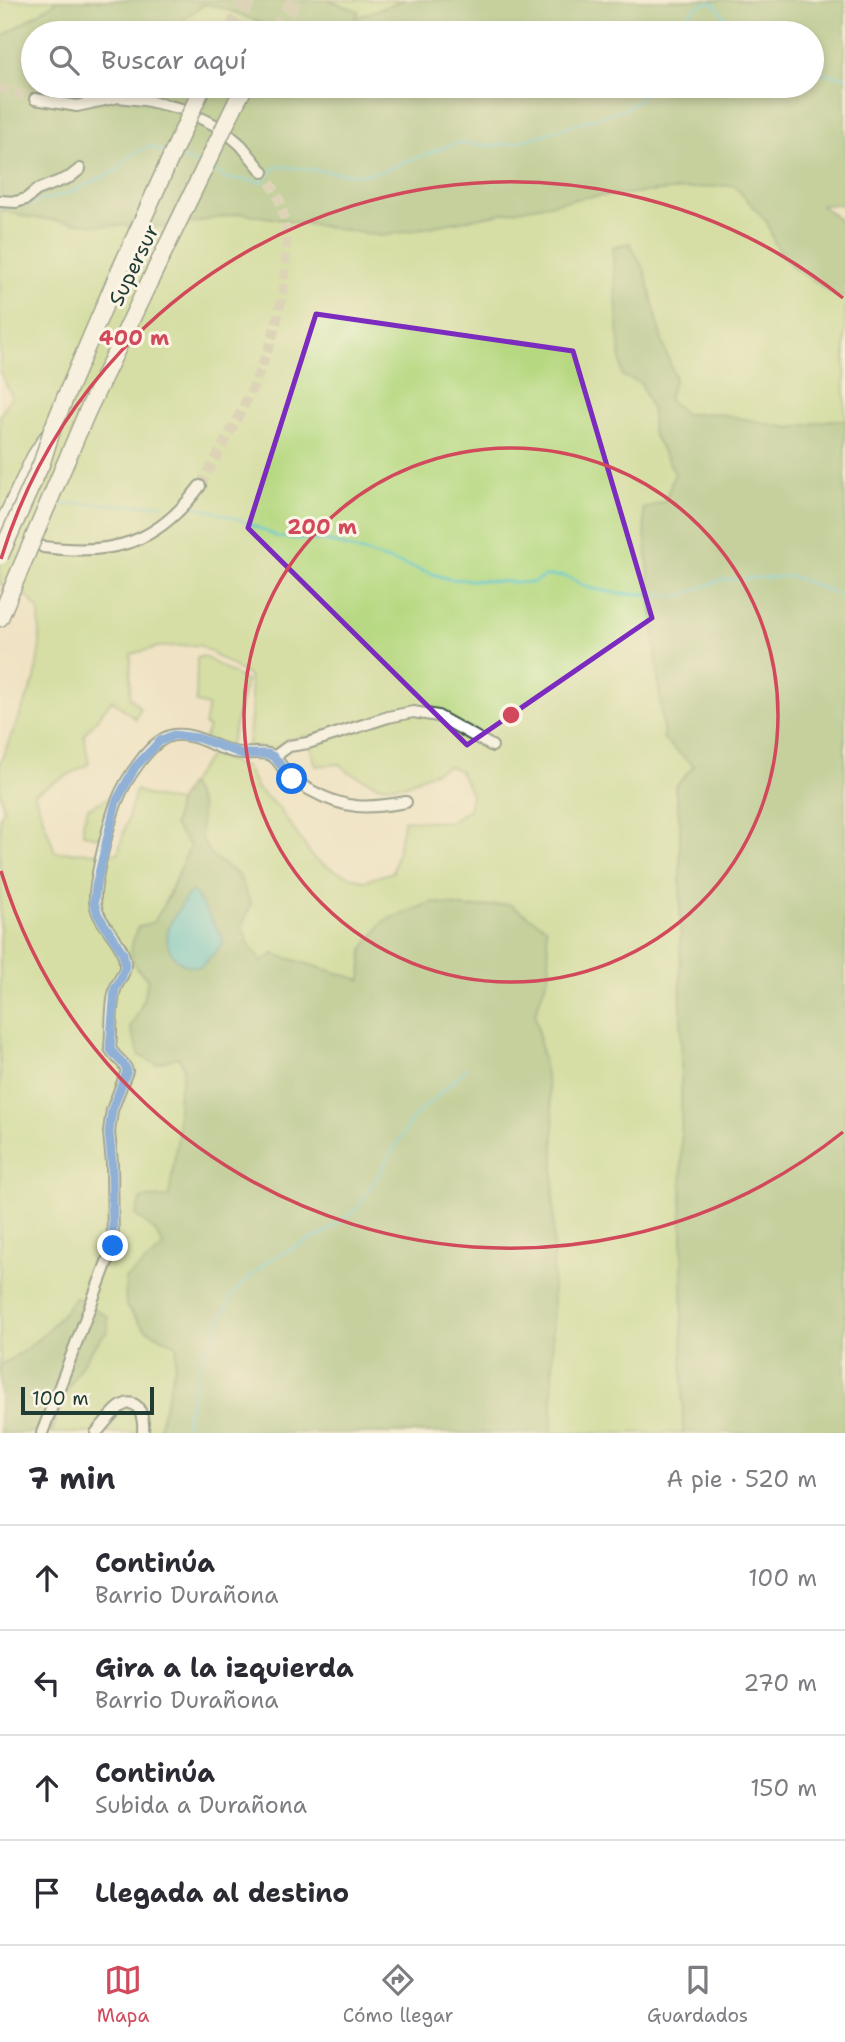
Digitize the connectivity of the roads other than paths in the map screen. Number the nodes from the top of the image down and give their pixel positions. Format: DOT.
graph roads {
  1 [pos="113,98"];
  2 [pos="127,98"];
  3 [pos="198,98"];
  4 [pos="239,98"];
  5 [pos="36,99"];
  6 [pos="80,169"];
  7 [pos="264,172"];
  8 [pos="0,201"];
  9 [pos="52,430"];
  10 [pos="200,486"];
  11 [pos="0,531"];
  12 [pos="43,547"];
  13 [pos="0,556"];
  14 [pos="0,618"];
  15 [pos="492,746"];
  16 [pos="274,757"];
  17 [pos="406,802"];
  18 [pos="42,1433"];
  19 [pos="96,1433"];
  20 [pos="143,1433"];
  1 -- 5 [label="street"];
  2 -- 7 [label="street"];
  3 -- 9 [label="highway, Supersur, bridge"];
  4 -- 14 [label="highway, Supersur, bridge"];
  6 -- 8 [label="street"];
  9 -- 11 [label="highway, bridge"];
  9 -- 13 [label="highway, Supersur, bridge"];
  10 -- 12 [label="street"];
  15 -- 16 [label="street"];
  16 -- 17 [label="street"];
  16 -- 18 [label="street"];
  19 -- 20 [label="street"];
}
